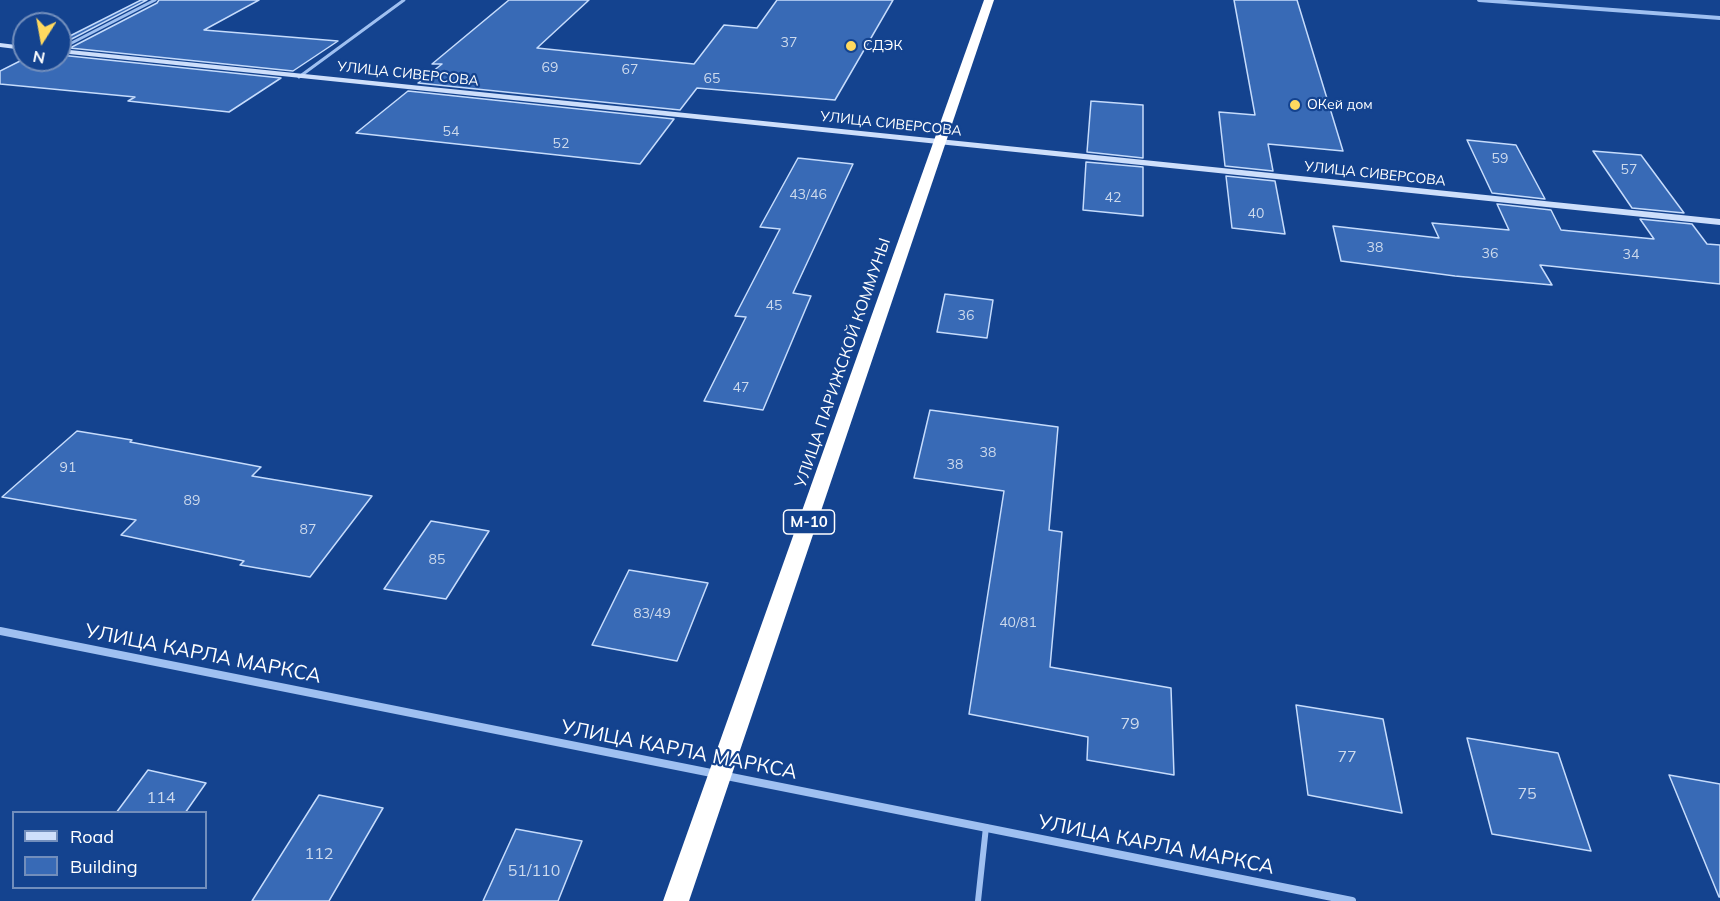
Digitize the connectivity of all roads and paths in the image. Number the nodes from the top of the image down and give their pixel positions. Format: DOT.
graph roads {
  1 [pos="154,0"];
  2 [pos="404,0"];
  3 [pos="989,0"];
  4 [pos="1479,0"];
  5 [pos="1720,18"];
  6 [pos="72,44"];
  7 [pos="72,51"];
  8 [pos="299,76"];
  9 [pos="938,143"];
  10 [pos="1720,222"];
  11 [pos="0,630"];
  12 [pos="720,775"];
  13 [pos="986,827"];
  14 [pos="676,901"];
  15 [pos="978,901"];
  16 [pos="1353,901"];
  1 -- 6 [label="lane"];
  2 -- 8 [label="lane"];
  3 -- 9 [label="highway, М-10"];
  4 -- 5 [label="street"];
  7 -- 8 [label="street, УЛИЦА СИВЕРСОВА"];
  8 -- 9 [label="street, УЛИЦА СИВЕРСОВА"];
  9 -- 10 [label="street, УЛИЦА СИВЕРСОВА"];
  9 -- 12 [label="highway, УЛИЦА ПАРИЖСКОЙ КОММУНЫ / М-10"];
  11 -- 12 [label="street, УЛИЦА КАРЛА МАРКСА"];
  12 -- 13 [label="street, УЛИЦА КАРЛА МАРКСА"];
  12 -- 14 [label="highway, УЛИЦА ПАРИЖСКОЙ КОММУНЫ / М-10"];
  13 -- 15 [label="lane"];
  13 -- 16 [label="street, УЛИЦА КАРЛА МАРКСА"];
}
